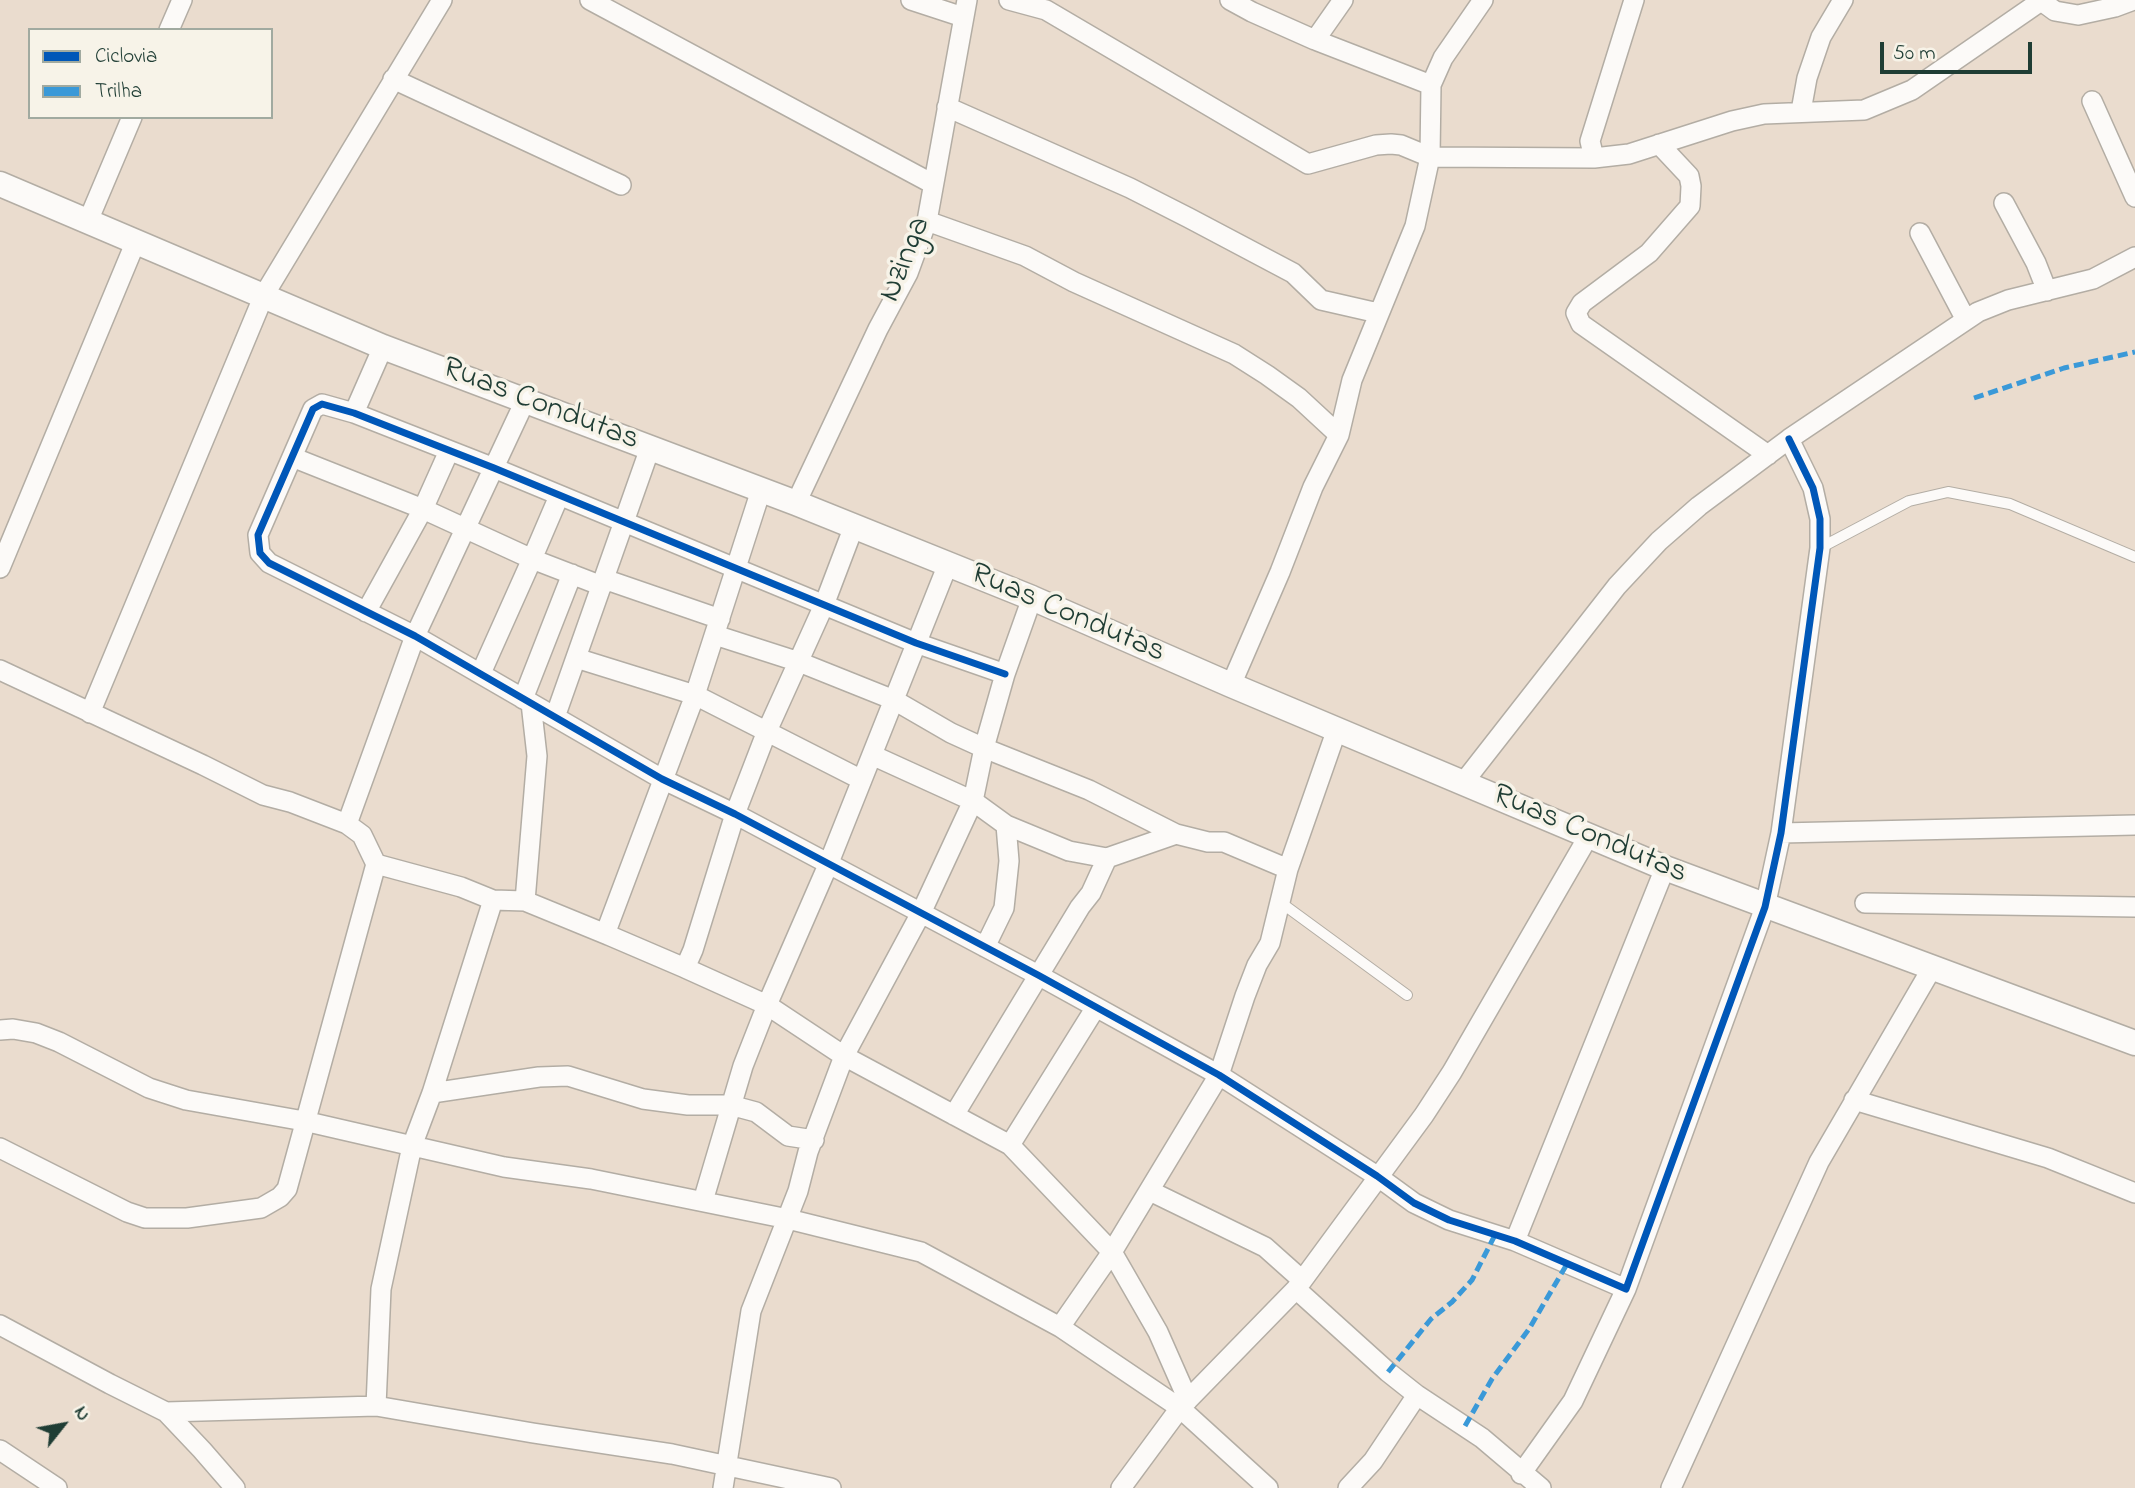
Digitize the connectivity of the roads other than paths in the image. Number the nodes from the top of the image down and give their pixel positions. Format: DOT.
graph roads {
  1 [pos="182,0"];
  2 [pos="442,0"];
  3 [pos="590,0"];
  4 [pos="911,0"];
  5 [pos="1009,0"];
  6 [pos="1230,0"];
  7 [pos="1343,0"];
  8 [pos="1483,0"];
  9 [pos="1634,0"];
  10 [pos="1843,0"];
  11 [pos="2134,0"];
  12 [pos="2040,1"];
  13 [pos="965,9"];
  14 [pos="170,28"];
  15 [pos="1315,40"];
  16 [pos="393,79"];
  17 [pos="1431,85"];
  18 [pos="2092,101"];
  19 [pos="947,107"];
  20 [pos="1801,111"];
  21 [pos="131,119"];
  22 [pos="1659,144"];
  23 [pos="1430,158"];
  24 [pos="1594,159"];
  25 [pos="0,184"];
  26 [pos="621,184"];
  27 [pos="933,184"];
  28 [pos="2135,198"];
  29 [pos="2004,202"];
  30 [pos="88,221"];
  31 [pos="927,221"];
  32 [pos="1920,233"];
  33 [pos="136,241"];
  34 [pos="2135,257"];
  35 [pos="2047,291"];
  36 [pos="264,295"];
  37 [pos="1378,313"];
  38 [pos="1966,320"];
  39 [pos="383,347"];
  40 [pos="525,401"];
  41 [pos="354,413"];
  42 [pos="1339,435"];
  43 [pos="1789,439"];
  44 [pos="650,448"];
  45 [pos="449,450"];
  46 [pos="1768,455"];
  47 [pos="292,457"];
  48 [pos="494,468"];
  49 [pos="761,490"];
  50 [pos="559,496"];
  51 [pos="796,503"];
  52 [pos="423,509"];
  53 [pos="624,523"];
  54 [pos="854,526"];
  55 [pos="466,530"];
  56 [pos="1820,548"];
  57 [pos="2135,557"];
  58 [pos="532,559"];
  59 [pos="948,564"];
  60 [pos="0,568"];
  61 [pos="736,569"];
  62 [pos="572,574"];
  63 [pos="603,582"];
  64 [pos="1032,598"];
  65 [pos="824,605"];
  66 [pos="366,612"];
  67 [pos="717,627"];
  68 [pos="415,636"];
  69 [pos="916,643"];
  70 [pos="576,658"];
  71 [pos="799,662"];
  72 [pos="0,670"];
  73 [pos="481,673"];
  74 [pos="1005,674"];
  75 [pos="1231,685"];
  76 [pos="695,695"];
  77 [pos="894,700"];
  78 [pos="527,701"];
  79 [pos="90,713"];
  80 [pos="555,718"];
  81 [pos="1337,729"];
  82 [pos="767,731"];
  83 [pos="985,748"];
  84 [pos="872,755"];
  85 [pos="662,779"];
  86 [pos="862,780"];
  87 [pos="1462,783"];
  88 [pos="973,801"];
  89 [pos="735,814"];
  90 [pos="347,824"];
  91 [pos="1006,825"];
  92 [pos="2135,825"];
  93 [pos="1781,832"];
  94 [pos="1176,834"];
  95 [pos="1588,836"];
  96 [pos="1107,858"];
  97 [pos="376,864"];
  98 [pos="828,865"];
  99 [pos="1665,868"];
  100 [pos="1288,869"];
  101 [pos="493,900"];
  102 [pos="525,901"];
  103 [pos="1280,902"];
  104 [pos="1865,904"];
  105 [pos="1765,906"];
  106 [pos="2135,907"];
  107 [pos="921,914"];
  108 [pos="608,935"];
  109 [pos="985,947"];
  110 [pos="685,968"];
  111 [pos="1932,968"];
  112 [pos="1038,975"];
  113 [pos="1407,995"];
  114 [pos="767,1005"];
  115 [pos="1096,1007"];
  116 [pos="0,1030"];
  117 [pos="2135,1043"];
  118 [pos="844,1056"];
  119 [pos="1219,1075"];
  120 [pos="432,1093"];
  121 [pos="1854,1100"];
  122 [pos="730,1105"];
  123 [pos="954,1115"];
  124 [pos="304,1121"];
  125 [pos="814,1140"];
  126 [pos="1010,1145"];
  127 [pos="412,1146"];
  128 [pos="0,1148"];
  129 [pos="1377,1176"];
  130 [pos="1150,1191"];
  131 [pos="2135,1193"];
  132 [pos="704,1201"];
  133 [pos="788,1219"];
  134 [pos="1515,1241"];
  135 [pos="1112,1252"];
  136 [pos="1299,1285"];
  137 [pos="1626,1289"];
  138 [pos="0,1325"];
  139 [pos="1060,1328"];
  140 [pos="1417,1395"];
  141 [pos="1184,1404"];
  142 [pos="376,1406"];
  143 [pos="166,1412"];
  144 [pos="0,1450"];
  145 [pos="725,1464"];
  146 [pos="1521,1474"];
  147 [pos="57,1488"];
  148 [pos="235,1488"];
  149 [pos="723,1488"];
  150 [pos="831,1488"];
  151 [pos="1121,1488"];
  152 [pos="1268,1488"];
  153 [pos="1348,1488"];
  154 [pos="1541,1488"];
  155 [pos="1671,1488"];
  1 -- 14 [label="street"];
  2 -- 16 [label="street"];
  3 -- 27 [label="street"];
  4 -- 13 [label="street"];
  5 -- 23 [label="street"];
  6 -- 15 [label="street"];
  7 -- 15 [label="street"];
  8 -- 17 [label="street"];
  9 -- 24 [label="street"];
  10 -- 20 [label="street"];
  11 -- 12 [label="street"];
  12 -- 20 [label="street"];
  13 -- 19 [label="street, Nzinga"];
  15 -- 17 [label="street"];
  16 -- 26 [label="street"];
  16 -- 36 [label="street"];
  17 -- 23 [label="street"];
  18 -- 28 [label="street"];
  19 -- 27 [label="street, Nzinga"];
  19 -- 37 [label="street"];
  20 -- 22 [label="street"];
  21 -- 30 [label="street"];
  22 -- 24 [label="street"];
  22 -- 46 [label="street"];
  23 -- 24 [label="street"];
  23 -- 37 [label="street"];
  25 -- 30 [label="street, Ruas Condutas"];
  27 -- 31 [label="street, Nzinga"];
  29 -- 35 [label="street"];
  30 -- 33 [label="street, Ruas Condutas"];
  31 -- 42 [label="street"];
  31 -- 51 [label="street, Nzinga"];
  32 -- 38 [label="street"];
  33 -- 36 [label="street, Ruas Condutas"];
  33 -- 60 [label="street"];
  34 -- 35 [label="street"];
  35 -- 38 [label="street"];
  36 -- 39 [label="street, Ruas Condutas"];
  36 -- 79 [label="street"];
  37 -- 42 [label="street"];
  38 -- 43 [label="street"];
  39 -- 40 [label="street, Ruas Condutas"];
  39 -- 41 [label="street"];
  40 -- 44 [label="street, Ruas Condutas"];
  40 -- 48 [label="street"];
  41 -- 45 [label="street"];
  41 -- 47 [label="street"];
  42 -- 75 [label="street"];
  43 -- 46 [label="street"];
  43 -- 56 [label="street"];
  44 -- 49 [label="street, Ruas Condutas"];
  44 -- 53 [label="street"];
  45 -- 48 [label="street"];
  45 -- 52 [label="street"];
  46 -- 87 [label="street"];
  47 -- 52 [label="street"];
  47 -- 66 [label="street"];
  48 -- 50 [label="street"];
  48 -- 55 [label="street"];
  49 -- 51 [label="street, Ruas Condutas"];
  49 -- 61 [label="street"];
  50 -- 53 [label="street"];
  50 -- 58 [label="street"];
  51 -- 54 [label="street, Ruas Condutas"];
  52 -- 55 [label="street"];
  52 -- 66 [label="street"];
  53 -- 61 [label="street"];
  53 -- 63 [label="street"];
  54 -- 59 [label="street, Ruas Condutas"];
  54 -- 65 [label="street"];
  55 -- 58 [label="street"];
  55 -- 68 [label="street"];
  56 -- 57 [label="lane"];
  56 -- 93 [label="street"];
  58 -- 62 [label="street"];
  58 -- 73 [label="street"];
  59 -- 64 [label="street, Ruas Condutas"];
  59 -- 69 [label="street"];
  61 -- 65 [label="street"];
  61 -- 67 [label="street"];
  62 -- 63 [label="street"];
  62 -- 78 [label="street"];
  63 -- 67 [label="street"];
  63 -- 70 [label="street"];
  64 -- 74 [label="street"];
  64 -- 75 [label="street, Ruas Condutas"];
  65 -- 69 [label="street"];
  65 -- 71 [label="street"];
  66 -- 68 [label="street"];
  67 -- 71 [label="street"];
  67 -- 76 [label="street"];
  68 -- 73 [label="street"];
  68 -- 90 [label="street"];
  69 -- 74 [label="street"];
  69 -- 77 [label="street"];
  70 -- 76 [label="street"];
  70 -- 80 [label="street"];
  71 -- 77 [label="street"];
  71 -- 82 [label="street"];
  72 -- 79 [label="street"];
  73 -- 78 [label="street"];
  74 -- 83 [label="street"];
  75 -- 81 [label="street, Ruas Condutas"];
  76 -- 82 [label="street"];
  76 -- 85 [label="street"];
  77 -- 83 [label="street"];
  77 -- 84 [label="street"];
  78 -- 80 [label="street"];
  78 -- 102 [label="street"];
  79 -- 90 [label="street"];
  80 -- 85 [label="street"];
  81 -- 87 [label="street, Ruas Condutas"];
  81 -- 100 [label="street"];
  82 -- 86 [label="street"];
  82 -- 89 [label="street"];
  83 -- 88 [label="street"];
  83 -- 94 [label="street"];
  84 -- 86 [label="street"];
  84 -- 88 [label="street"];
  85 -- 89 [label="street"];
  85 -- 108 [label="street"];
  86 -- 98 [label="street"];
  87 -- 95 [label="street, Ruas Condutas"];
  88 -- 91 [label="street"];
  88 -- 107 [label="street"];
  89 -- 98 [label="street"];
  89 -- 110 [label="street"];
  90 -- 97 [label="street"];
  91 -- 96 [label="street"];
  91 -- 109 [label="street"];
  92 -- 93 [label="street"];
  93 -- 105 [label="street"];
  94 -- 96 [label="street"];
  94 -- 100 [label="street"];
  95 -- 99 [label="street, Ruas Condutas"];
  95 -- 129 [label="street"];
  96 -- 112 [label="street"];
  97 -- 101 [label="street"];
  97 -- 124 [label="street"];
  98 -- 107 [label="street"];
  98 -- 114 [label="street"];
  99 -- 105 [label="street, Ruas Condutas"];
  99 -- 134 [label="street"];
  100 -- 103 [label="street"];
  101 -- 102 [label="street"];
  101 -- 120 [label="street"];
  102 -- 108 [label="street"];
  103 -- 113 [label="lane"];
  103 -- 119 [label="street"];
  104 -- 106 [label="street"];
  105 -- 111 [label="street, Ruas Condutas"];
  105 -- 137 [label="street"];
  107 -- 109 [label="street"];
  107 -- 118 [label="street"];
  108 -- 110 [label="street"];
  109 -- 112 [label="street"];
  110 -- 114 [label="street"];
  111 -- 117 [label="street, Ruas Condutas"];
  111 -- 121 [label="street"];
  112 -- 115 [label="street"];
  112 -- 123 [label="street"];
  114 -- 118 [label="street"];
  114 -- 122 [label="street"];
  115 -- 119 [label="street"];
  115 -- 126 [label="street"];
  116 -- 124 [label="street"];
  118 -- 123 [label="street"];
  118 -- 125 [label="street"];
  119 -- 129 [label="street"];
  119 -- 130 [label="street"];
  120 -- 122 [label="street"];
  120 -- 127 [label="street"];
  121 -- 131 [label="street"];
  121 -- 155 [label="street"];
  122 -- 125 [label="street"];
  122 -- 132 [label="street"];
  123 -- 126 [label="street"];
  124 -- 127 [label="street"];
  124 -- 128 [label="street"];
  125 -- 133 [label="street"];
  126 -- 135 [label="street"];
  127 -- 132 [label="street"];
  127 -- 142 [label="street"];
  129 -- 134 [label="street"];
  129 -- 136 [label="street"];
  130 -- 135 [label="street"];
  130 -- 136 [label="street"];
  132 -- 133 [label="street"];
  133 -- 139 [label="street"];
  133 -- 145 [label="street"];
  134 -- 137 [label="street"];
  135 -- 139 [label="street"];
  135 -- 141 [label="street"];
  136 -- 140 [label="street"];
  136 -- 141 [label="street"];
  137 -- 146 [label="street"];
  138 -- 143 [label="street"];
  139 -- 141 [label="street"];
  140 -- 146 [label="street"];
  140 -- 153 [label="street"];
  141 -- 151 [label="street"];
  141 -- 152 [label="street"];
  142 -- 143 [label="street"];
  142 -- 145 [label="street"];
  143 -- 148 [label="street"];
  144 -- 147 [label="street"];
  145 -- 149 [label="street"];
  145 -- 150 [label="street"];
  146 -- 154 [label="street"];
}
